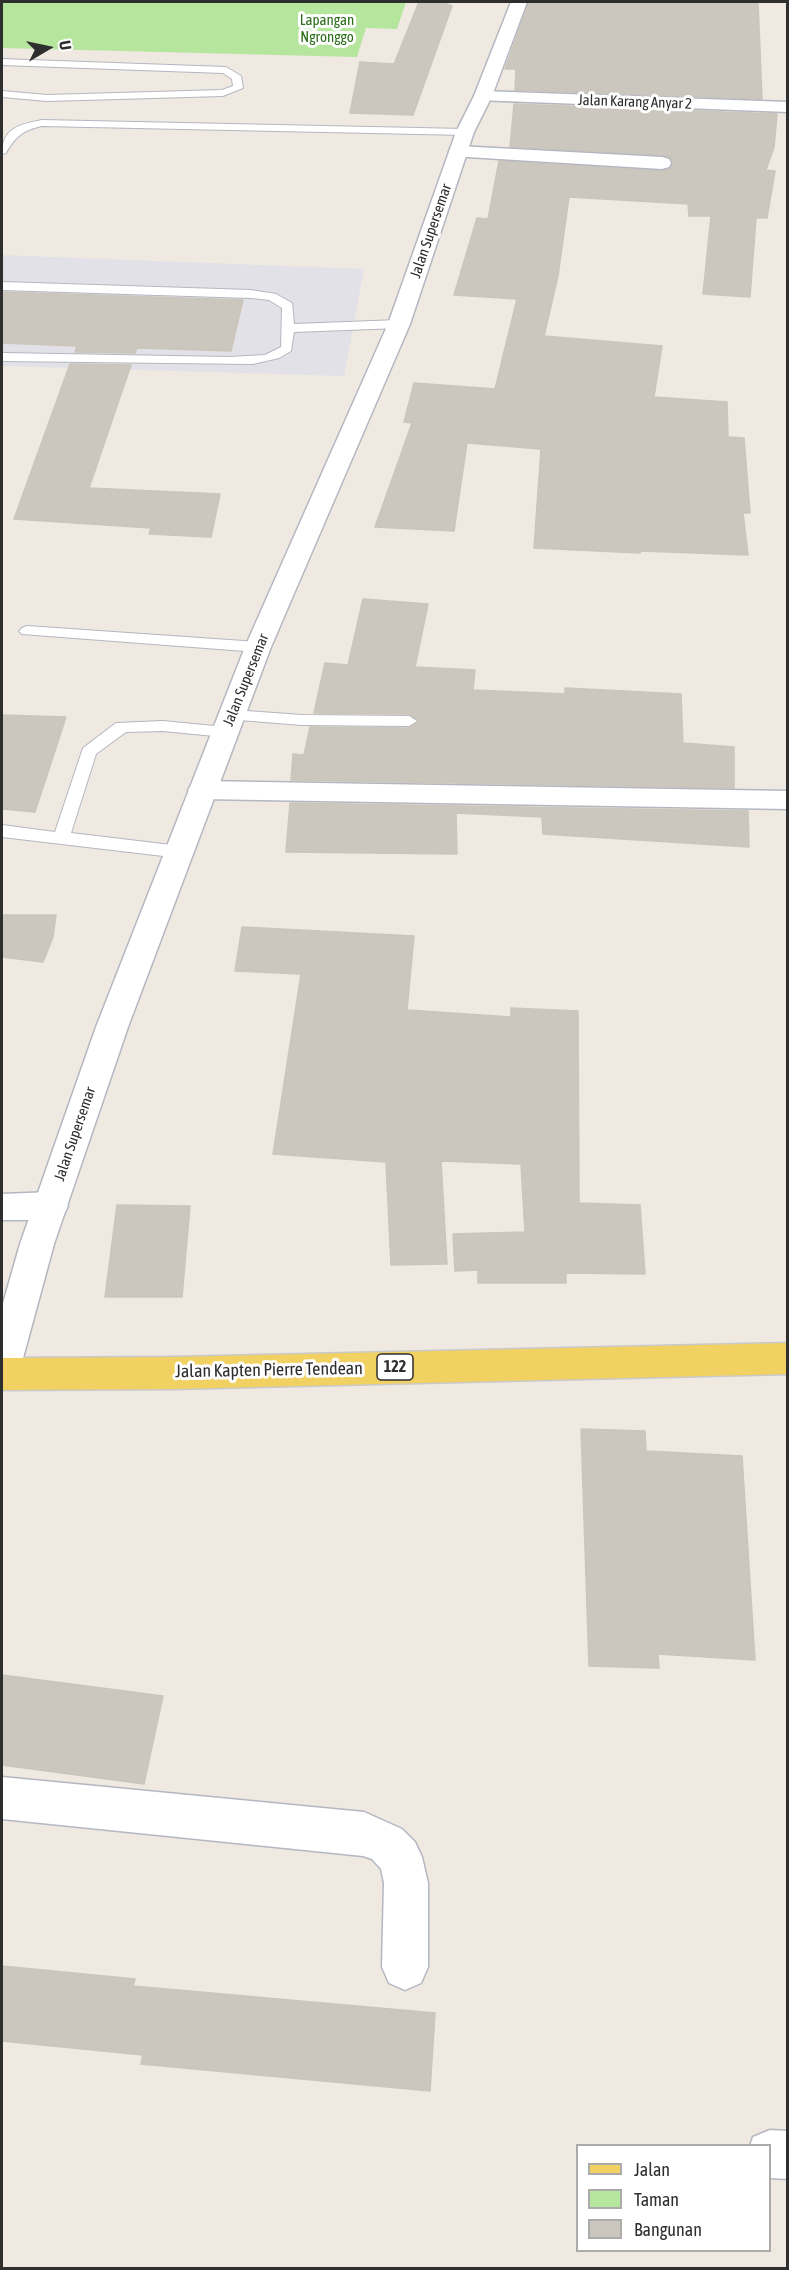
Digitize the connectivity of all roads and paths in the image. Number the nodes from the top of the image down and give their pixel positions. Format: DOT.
graph roads {
  1 [pos="519,2"];
  2 [pos="2,62"];
  3 [pos="2,94"];
  4 [pos="483,96"];
  5 [pos="47,98"];
  6 [pos="788,107"];
  7 [pos="29,126"];
  8 [pos="462,142"];
  9 [pos="2,152"];
  10 [pos="662,163"];
  11 [pos="2,286"];
  12 [pos="399,324"];
  13 [pos="287,328"];
  14 [pos="2,357"];
  15 [pos="27,631"];
  16 [pos="258,647"];
  17 [pos="409,721"];
  18 [pos="229,724"];
  19 [pos="202,790"];
  20 [pos="788,800"];
  21 [pos="2,831"];
  22 [pos="61,837"];
  23 [pos="180,852"];
  24 [pos="51,1206"];
  25 [pos="2,1207"];
  26 [pos="788,1358"];
  27 [pos="2,1369"];
  28 [pos="2,1374"];
  29 [pos="2,1798"];
  30 [pos="405,1967"];
  31 [pos="771,2154"];
  32 [pos="788,2155"];
  1 -- 4 [label="main road, Jalan Supersemar"];
  2 -- 5 [label="lane"];
  3 -- 5 [label="lane"];
  4 -- 6 [label="main road, Jalan Karang Anyar 2"];
  4 -- 8 [label="main road, Jalan Supersemar"];
  5 -- 7 [label="lane"];
  7 -- 8 [label="lane"];
  7 -- 9 [label="lane"];
  8 -- 10 [label="main road"];
  8 -- 12 [label="main road, Jalan Supersemar"];
  11 -- 13 [label="lane"];
  12 -- 13 [label="lane"];
  12 -- 16 [label="main road, Jalan Supersemar"];
  13 -- 14 [label="lane"];
  15 -- 16 [label="lane"];
  16 -- 18 [label="main road, Jalan Supersemar"];
  17 -- 18 [label="lane"];
  18 -- 19 [label="main road, Jalan Supersemar"];
  18 -- 22 [label="lane"];
  19 -- 20 [label="main road"];
  19 -- 23 [label="main road, Jalan Supersemar"];
  21 -- 22 [label="lane"];
  22 -- 23 [label="lane"];
  23 -- 24 [label="main road, Jalan Supersemar"];
  24 -- 25 [label="main road"];
  24 -- 27 [label="main road, Jalan Supersemar"];
  26 -- 28 [label="main road, Jalan Kapten Pierre Tendean / 122"];
  29 -- 30 [label="main road"];
  31 -- 32 [label="main road"];
}
